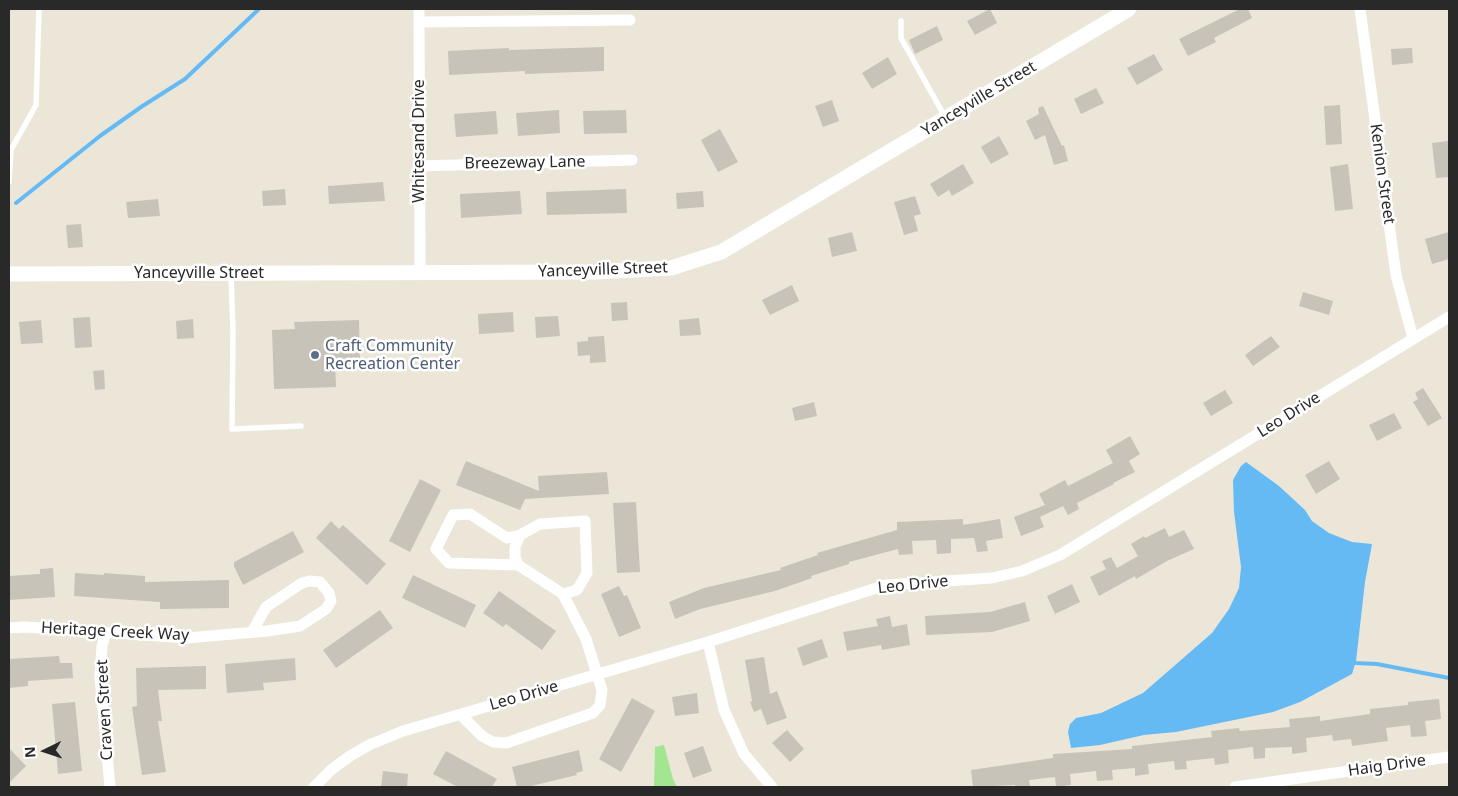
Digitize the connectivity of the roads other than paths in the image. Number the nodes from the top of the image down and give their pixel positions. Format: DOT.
graph roads {
  1 [pos="40,9"];
  2 [pos="419,9"];
  3 [pos="1129,9"];
  4 [pos="1360,9"];
  5 [pos="630,20"];
  6 [pos="901,21"];
  7 [pos="419,22"];
  8 [pos="946,118"];
  9 [pos="632,160"];
  10 [pos="419,166"];
  11 [pos="9,182"];
  12 [pos="231,273"];
  13 [pos="420,273"];
  14 [pos="9,274"];
  15 [pos="1449,317"];
  16 [pos="1413,338"];
  17 [pos="301,426"];
  18 [pos="520,535"];
  19 [pos="518,566"];
  20 [pos="563,594"];
  21 [pos="9,628"];
  22 [pos="106,632"];
  23 [pos="252,632"];
  24 [pos="708,642"];
  25 [pos="597,674"];
  26 [pos="461,715"];
  27 [pos="1449,757"];
  28 [pos="110,787"];
  29 [pos="314,787"];
  30 [pos="772,787"];
  31 [pos="1235,787"];
  1 -- 11 [label="lane"];
  2 -- 7 [label="street, Whitesand Drive"];
  3 -- 8 [label="main road, Yanceyville Street"];
  4 -- 16 [label="street, Kenion Street"];
  5 -- 7 [label="street"];
  6 -- 8 [label="lane"];
  7 -- 10 [label="street, Whitesand Drive"];
  8 -- 13 [label="main road, Yanceyville Street"];
  9 -- 10 [label="street, Breezeway Lane"];
  10 -- 13 [label="street, Whitesand Drive"];
  12 -- 13 [label="main road, Yanceyville Street"];
  12 -- 14 [label="main road, Yanceyville Street"];
  12 -- 17 [label="lane"];
  15 -- 16 [label="street, Leo Drive"];
  16 -- 24 [label="street, Leo Drive"];
  18 -- 19 [label="street"];
  18 -- 19 [label="street"];
  18 -- 20 [label="street"];
  19 -- 20 [label="street"];
  20 -- 25 [label="street"];
  21 -- 22 [label="street, Heritage Creek Way"];
  22 -- 23 [label="street, Heritage Creek Way"];
  22 -- 28 [label="street, Craven Street"];
  23 -- 23 [label="street, Heritage Creek Way"];
  24 -- 25 [label="street, Leo Drive"];
  24 -- 30 [label="street"];
  25 -- 26 [label="street, Leo Drive"];
  25 -- 26 [label="street"];
  26 -- 29 [label="street, Leo Drive"];
  27 -- 31 [label="street, Haig Drive"];
}
